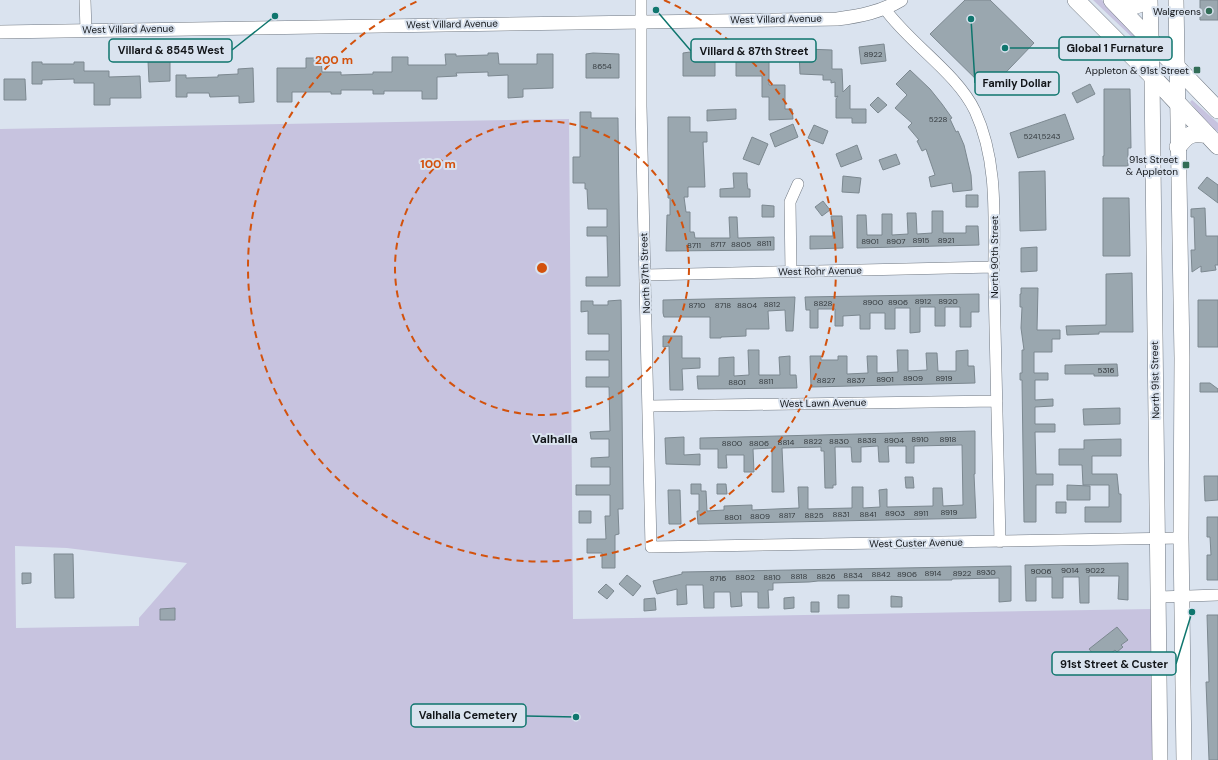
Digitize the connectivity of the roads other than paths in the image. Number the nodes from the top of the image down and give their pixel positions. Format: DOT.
graph roads {
  1 [pos="85,0"];
  2 [pos="641,0"];
  3 [pos="901,0"];
  4 [pos="1076,0"];
  5 [pos="1113,0"];
  6 [pos="1145,0"];
  7 [pos="1150,0"];
  8 [pos="1176,0"];
  9 [pos="885,9"];
  10 [pos="642,21"];
  11 [pos="86,30"];
  12 [pos="0,32"];
  13 [pos="1150,38"];
  14 [pos="1177,67"];
  15 [pos="1152,76"];
  16 [pos="1178,105"];
  17 [pos="1218,110"];
  18 [pos="1213,141"];
  19 [pos="1178,147"];
  20 [pos="798,184"];
  21 [pos="994,267"];
  22 [pos="791,272"];
  23 [pos="646,275"];
  24 [pos="997,401"];
  25 [pos="649,406"];
  26 [pos="1182,538"];
  27 [pos="1157,539"];
  28 [pos="1000,542"];
  29 [pos="651,547"];
  30 [pos="1218,596"];
  31 [pos="1159,597"];
  32 [pos="1182,597"];
  33 [pos="1160,760"];
  34 [pos="1184,760"];
  1 -- 11 [label="street"];
  2 -- 10 [label="street, North 87th Street"];
  3 -- 9 [label="street, West Villard Avenue"];
  4 -- 15 [label="main road"];
  5 -- 6 [label="main road"];
  5 -- 13 [label="main road"];
  7 -- 13 [label="main road, North 91st Street"];
  8 -- 14 [label="main road"];
  9 -- 10 [label="street, West Villard Avenue"];
  9 -- 21 [label="street, North 90th Street"];
  10 -- 11 [label="street, West Villard Avenue"];
  10 -- 23 [label="street, North 87th Street"];
  11 -- 12 [label="street, West Villard Avenue"];
  13 -- 14 [label="main road"];
  13 -- 15 [label="main road, North 91st Street"];
  14 -- 16 [label="main road"];
  14 -- 17 [label="main road"];
  15 -- 16 [label="main road"];
  15 -- 27 [label="main road, North 91st Street"];
  16 -- 18 [label="main road"];
  16 -- 19 [label="main road"];
  18 -- 19 [label="main road"];
  19 -- 26 [label="main road"];
  20 -- 22 [label="street"];
  21 -- 22 [label="street, West Rohr Avenue"];
  21 -- 24 [label="street, North 90th Street"];
  22 -- 23 [label="street, West Rohr Avenue"];
  23 -- 25 [label="street, North 87th Street"];
  24 -- 25 [label="street, West Lawn Avenue"];
  24 -- 28 [label="street, North 90th Street"];
  25 -- 29 [label="street, North 87th Street"];
  26 -- 27 [label="street, West Custer Avenue"];
  26 -- 32 [label="main road"];
  27 -- 28 [label="street, West Custer Avenue"];
  27 -- 31 [label="main road, North 91st Street"];
  28 -- 29 [label="street, West Custer Avenue"];
  30 -- 32 [label="street"];
  31 -- 32 [label="street"];
  31 -- 33 [label="main road, North 91st Street"];
  32 -- 34 [label="main road"];
}
